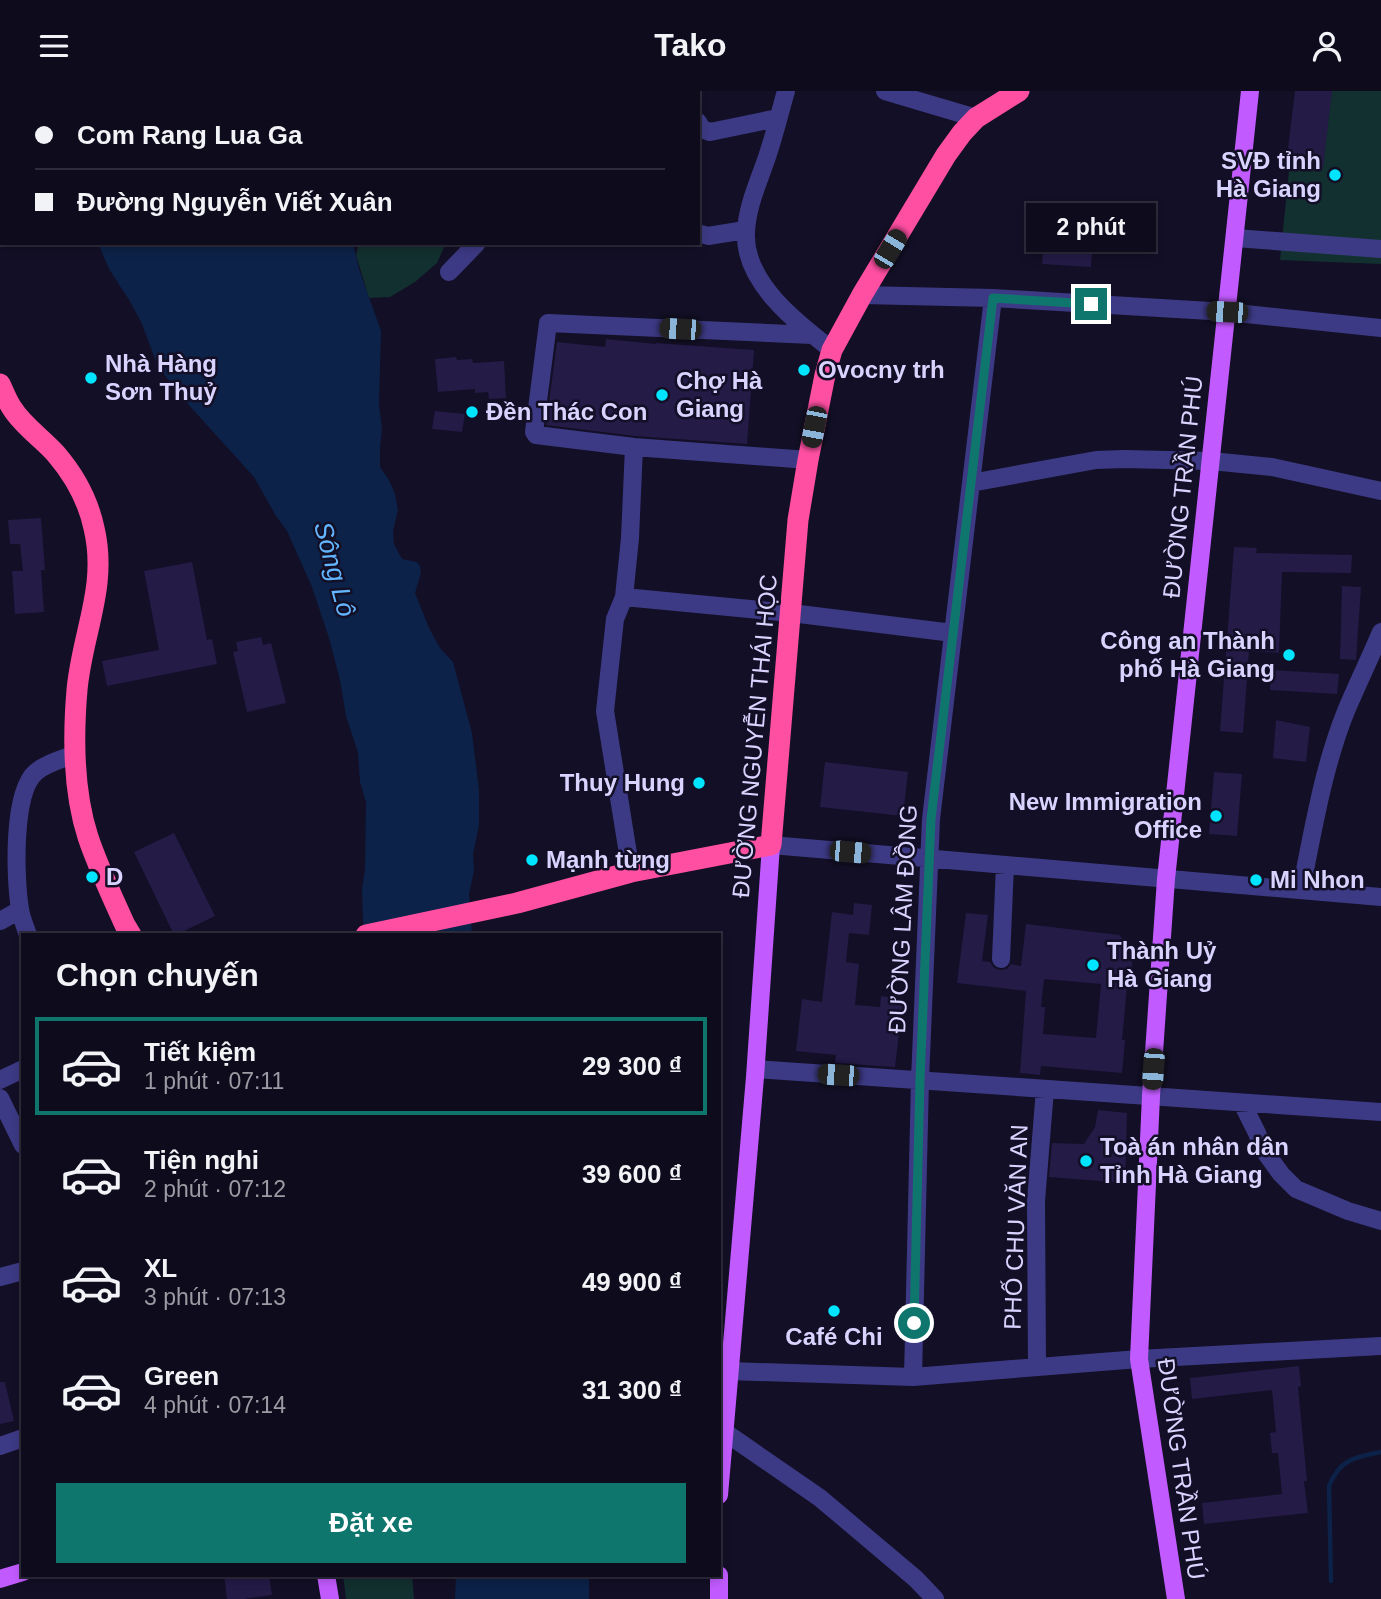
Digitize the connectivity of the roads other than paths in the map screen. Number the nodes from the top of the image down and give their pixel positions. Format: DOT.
graph roads {
  1 [pos="786,91"];
  2 [pos="885,91"];
  3 [pos="1019,91"];
  4 [pos="1250,91"];
  5 [pos="778,118"];
  6 [pos="976,118"];
  7 [pos="700,125"];
  8 [pos="746,230"];
  9 [pos="700,234"];
  10 [pos="1235,238"];
  11 [pos="475,245"];
  12 [pos="1381,249"];
  13 [pos="449,272"];
  14 [pos="862,295"];
  15 [pos="993,298"];
  16 [pos="1227,312"];
  17 [pos="1381,328"];
  18 [pos="812,335"];
  19 [pos="832,351"];
  20 [pos="0,384"];
  21 [pos="634,447"];
  22 [pos="808,460"];
  23 [pos="1210,461"];
  24 [pos="971,484"];
  25 [pos="1381,491"];
  26 [pos="624,597"];
  27 [pos="791,613"];
  28 [pos="1381,632"];
  29 [pos="953,633"];
  30 [pos="75,754"];
  31 [pos="771,845"];
  32 [pos="929,859"];
  33 [pos="1005,865"];
  34 [pos="631,872"];
  35 [pos="1166,879"];
  36 [pos="1301,890"];
  37 [pos="1381,897"];
  38 [pos="20,910"];
  39 [pos="0,921"];
  40 [pos="27,933"];
  41 [pos="130,933"];
  42 [pos="375,933"];
  43 [pos="1002,958"];
  44 [pos="755,1069"];
  45 [pos="21,1070"];
  46 [pos="0,1080"];
  47 [pos="920,1080"];
  48 [pos="1045,1089"];
  49 [pos="1151,1096"];
  50 [pos="0,1098"];
  51 [pos="1242,1103"];
  52 [pos="1381,1112"];
  53 [pos="21,1141"];
  54 [pos="1381,1221"];
  55 [pos="21,1272"];
  56 [pos="0,1277"];
  57 [pos="1381,1346"];
  58 [pos="1139,1359"];
  59 [pos="1037,1367"];
  60 [pos="724,1372"];
  61 [pos="913,1377"];
  62 [pos="726,1433"];
  63 [pos="21,1439"];
  64 [pos="0,1446"];
  65 [pos="721,1477"];
  66 [pos="21,1573"];
  67 [pos="327,1577"];
  68 [pos="719,1577"];
  69 [pos="0,1579"];
  70 [pos="330,1599"];
  71 [pos="719,1599"];
  72 [pos="935,1599"];
  73 [pos="1176,1599"];
  1 -- 5 [label="street"];
  2 -- 6 [label="street"];
  3 -- 6 [label="highway, ĐƯỜNG NGUYỄN THÁI HỌC"];
  4 -- 10 [label="main road, ĐƯỜNG TRẦN PHÚ"];
  5 -- 7 [label="street"];
  5 -- 8 [label="street"];
  6 -- 14 [label="highway, ĐƯỜNG NGUYỄN THÁI HỌC"];
  8 -- 9 [label="street"];
  8 -- 18 [label="street"];
  10 -- 12 [label="street"];
  10 -- 16 [label="main road, ĐƯỜNG TRẦN PHÚ"];
  11 -- 13 [label="street"];
  14 -- 15 [label="street"];
  14 -- 19 [label="highway, ĐƯỜNG NGUYỄN THÁI HỌC"];
  15 -- 16 [label="street"];
  15 -- 24 [label="street, ĐƯỜNG LÂM ĐỒNG"];
  16 -- 17 [label="street"];
  16 -- 23 [label="main road, ĐƯỜNG TRẦN PHÚ"];
  18 -- 19 [label="street"];
  18 -- 21 [label="street"];
  19 -- 22 [label="highway, ĐƯỜNG NGUYỄN THÁI HỌC"];
  20 -- 30 [label="highway"];
  21 -- 22 [label="street"];
  21 -- 26 [label="street"];
  22 -- 27 [label="highway, ĐƯỜNG NGUYỄN THÁI HỌC"];
  23 -- 24 [label="street"];
  23 -- 25 [label="street"];
  23 -- 35 [label="main road, ĐƯỜNG TRẦN PHÚ"];
  24 -- 29 [label="street, ĐƯỜNG LÂM ĐỒNG"];
  26 -- 27 [label="street"];
  26 -- 34 [label="street"];
  27 -- 29 [label="street"];
  27 -- 31 [label="highway, ĐƯỜNG NGUYỄN THÁI HỌC"];
  28 -- 36 [label="street"];
  29 -- 32 [label="street, ĐƯỜNG LÂM ĐỒNG"];
  30 -- 38 [label="street"];
  30 -- 41 [label="highway"];
  31 -- 32 [label="street"];
  31 -- 34 [label="highway"];
  31 -- 44 [label="main road, ĐƯỜNG NGUYỄN THÁI HỌC"];
  32 -- 33 [label="street"];
  32 -- 47 [label="street, ĐƯỜNG LÂM ĐỒNG"];
  33 -- 35 [label="street"];
  33 -- 43 [label="street"];
  34 -- 42 [label="highway"];
  35 -- 36 [label="street"];
  35 -- 49 [label="main road, ĐƯỜNG TRẦN PHÚ"];
  36 -- 37 [label="street"];
  38 -- 39 [label="street"];
  38 -- 40 [label="street"];
  44 -- 47 [label="street"];
  44 -- 60 [label="main road, ĐƯỜNG NGUYỄN THÁI HỌC"];
  45 -- 46 [label="street"];
  47 -- 48 [label="street"];
  47 -- 61 [label="street, ĐƯỜNG LÂM ĐỒNG"];
  48 -- 49 [label="street"];
  48 -- 59 [label="street, PHỐ CHU VĂN AN"];
  49 -- 51 [label="street"];
  49 -- 58 [label="main road, ĐƯỜNG TRẦN PHÚ"];
  50 -- 53 [label="street"];
  51 -- 52 [label="street"];
  51 -- 54 [label="street"];
  55 -- 56 [label="street"];
  57 -- 58 [label="street"];
  58 -- 59 [label="street"];
  58 -- 73 [label="main road, ĐƯỜNG TRẦN PHÚ"];
  59 -- 61 [label="street"];
  60 -- 61 [label="street"];
  60 -- 62 [label="main road, ĐƯỜNG NGUYỄN THÁI HỌC"];
  62 -- 65 [label="main road, ĐƯỜNG NGUYỄN THÁI HỌC"];
  62 -- 72 [label="street"];
  63 -- 64 [label="street"];
  66 -- 69 [label="main road"];
  67 -- 70 [label="main road"];
  68 -- 71 [label="main road"];
}
